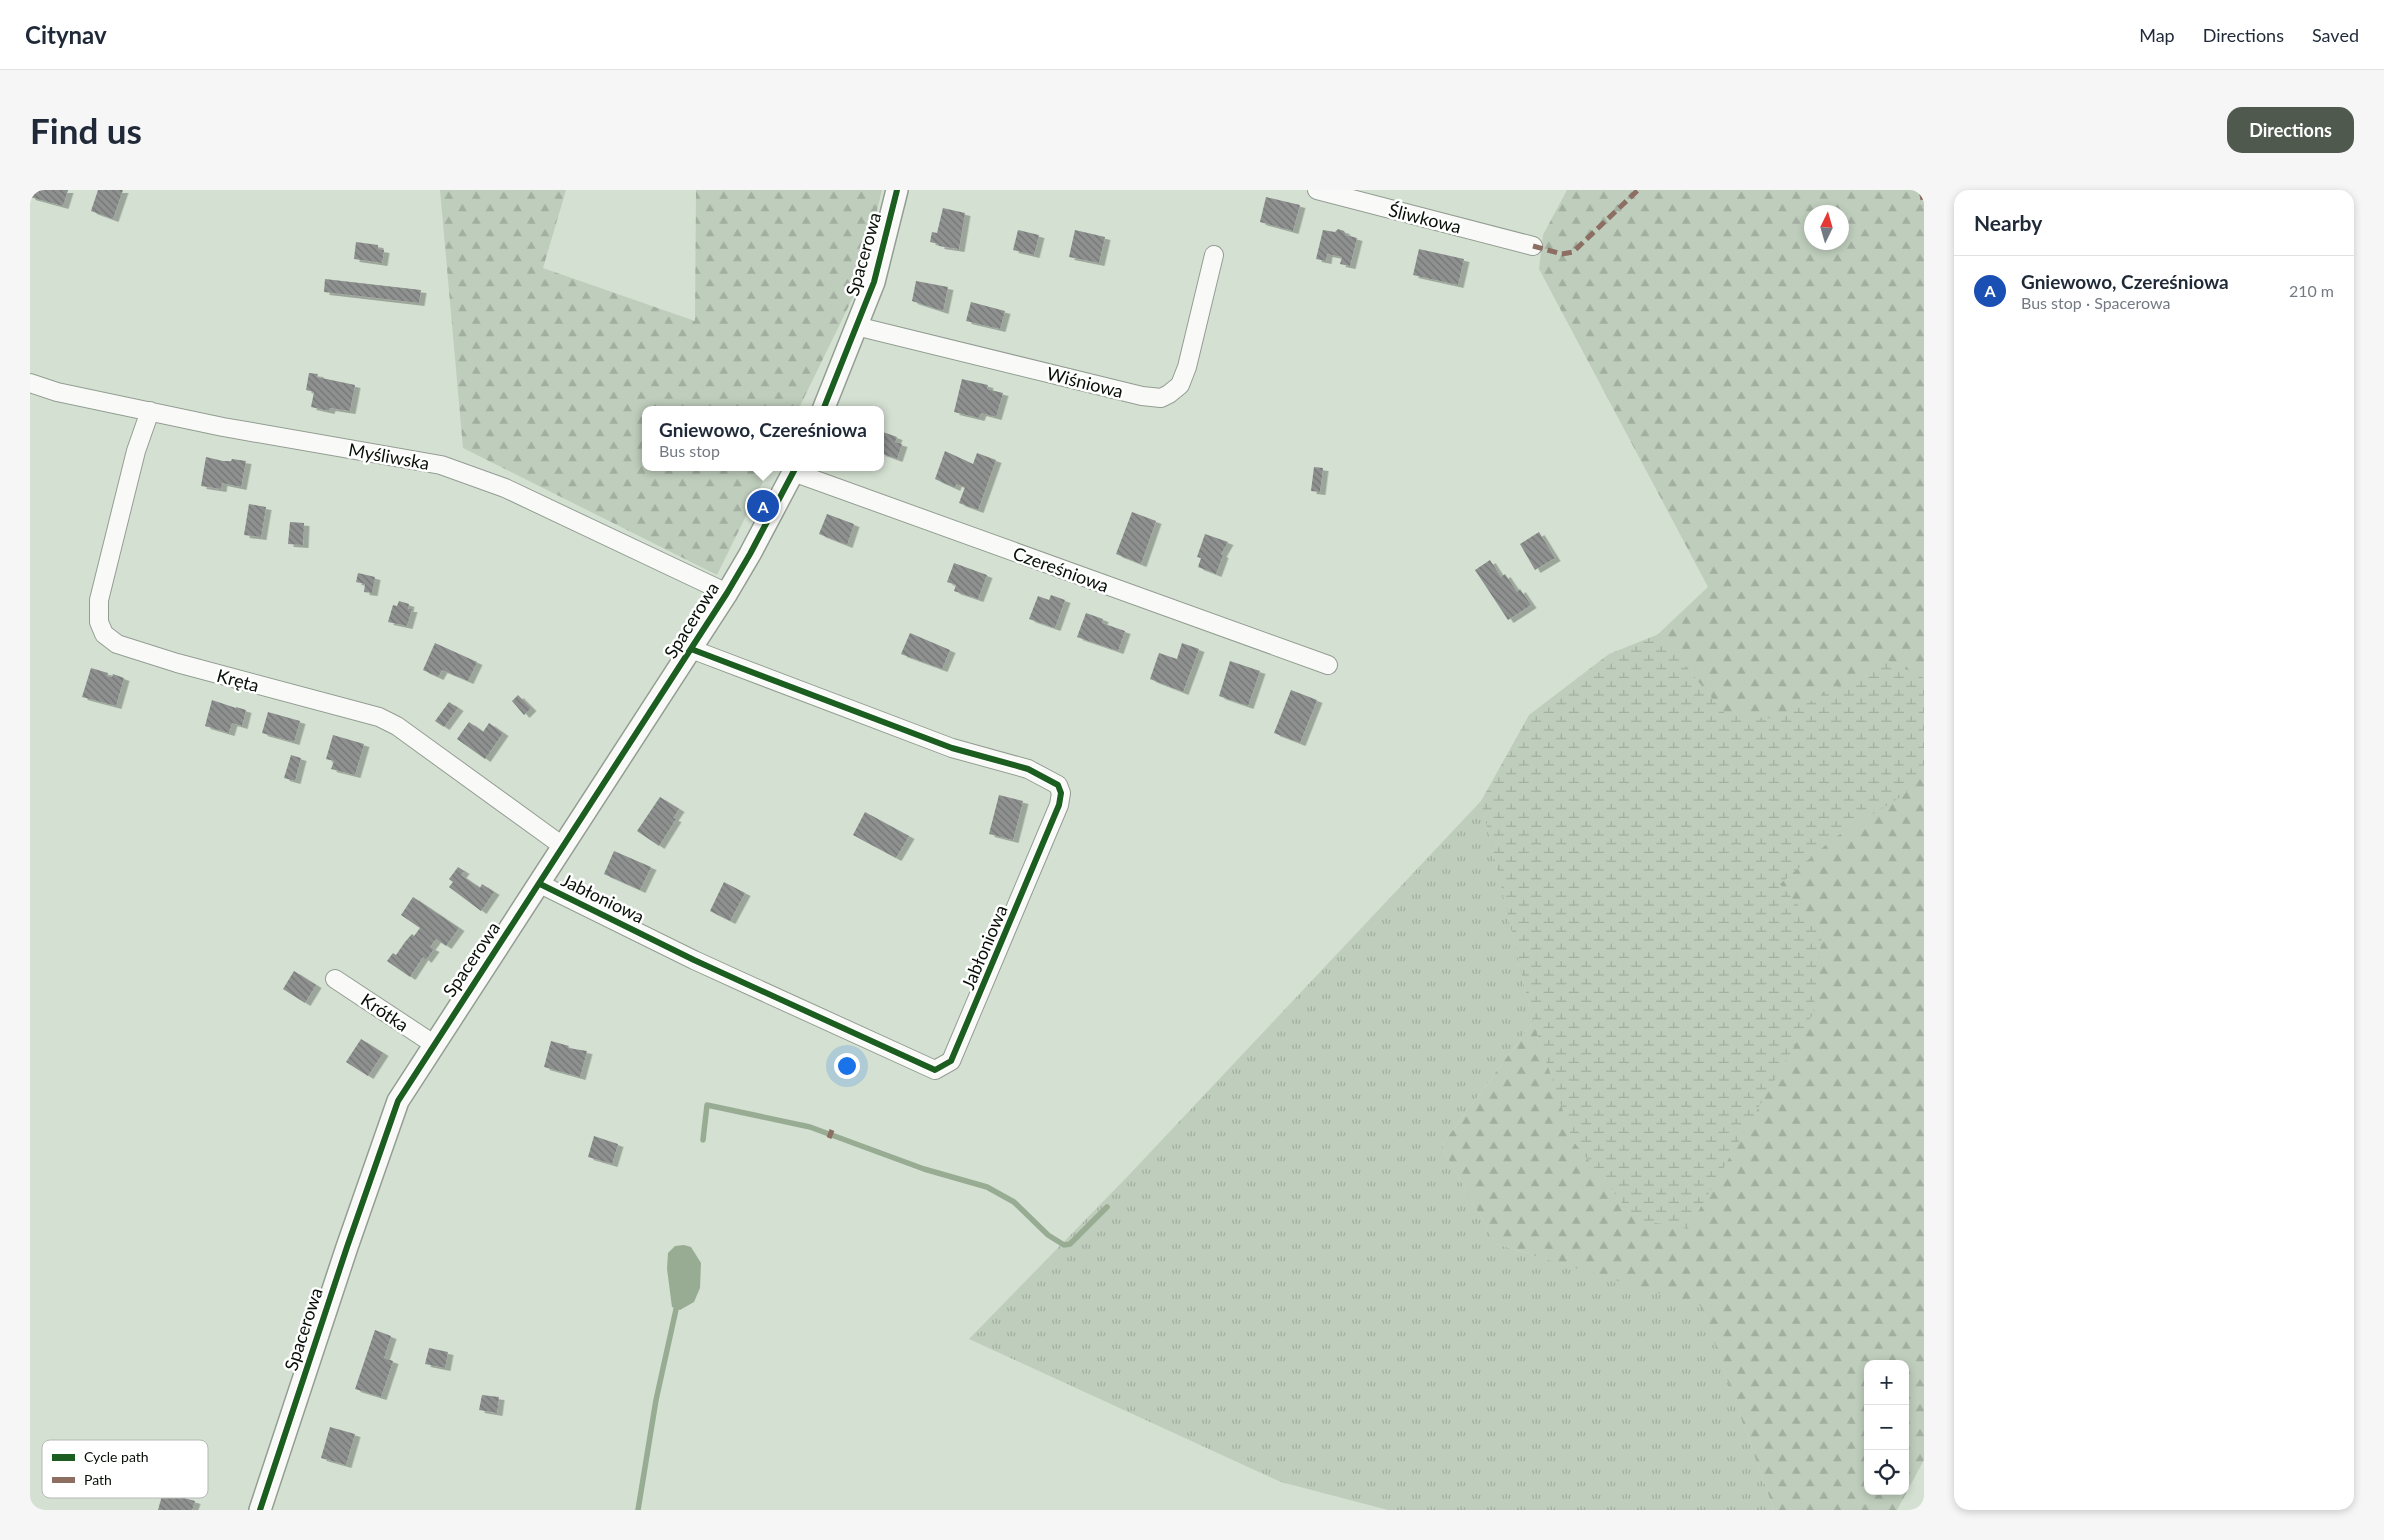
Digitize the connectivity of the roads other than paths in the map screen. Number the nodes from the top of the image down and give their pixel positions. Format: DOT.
graph roads {
  1 [pos="897,190"];
  2 [pos="1317,190"];
  3 [pos="1533,246"];
  4 [pos="1214,255"];
  5 [pos="856,326"];
  6 [pos="30,383"];
  7 [pos="825,406"];
  8 [pos="150,412"];
  9 [pos="793,471"];
  10 [pos="797,471"];
  11 [pos="727,592"];
  12 [pos="691,649"];
  13 [pos="1328,665"];
  14 [pos="564,847"];
  15 [pos="540,884"];
  16 [pos="335,979"];
  17 [pos="435,1045"];
  18 [pos="260,1510"];
  1 -- 5 [label="street, Spacerowa"];
  2 -- 3 [label="street, Śliwkowa"];
  4 -- 5 [label="street, Wiśniowa"];
  5 -- 7 [label="street, Spacerowa"];
  6 -- 8 [label="street, Myśliwska"];
  8 -- 11 [label="street, Myśliwska"];
  8 -- 14 [label="street, Kręta"];
  9 -- 11 [label="street, Spacerowa"];
  10 -- 13 [label="street, Czereśniowa"];
  11 -- 12 [label="street, Spacerowa"];
  12 -- 14 [label="street, Spacerowa"];
  12 -- 15 [label="street, Jabłoniowa"];
  14 -- 15 [label="street, Spacerowa"];
  15 -- 17 [label="street, Spacerowa"];
  16 -- 17 [label="street, Krótka"];
  17 -- 18 [label="street, Spacerowa"];
}
